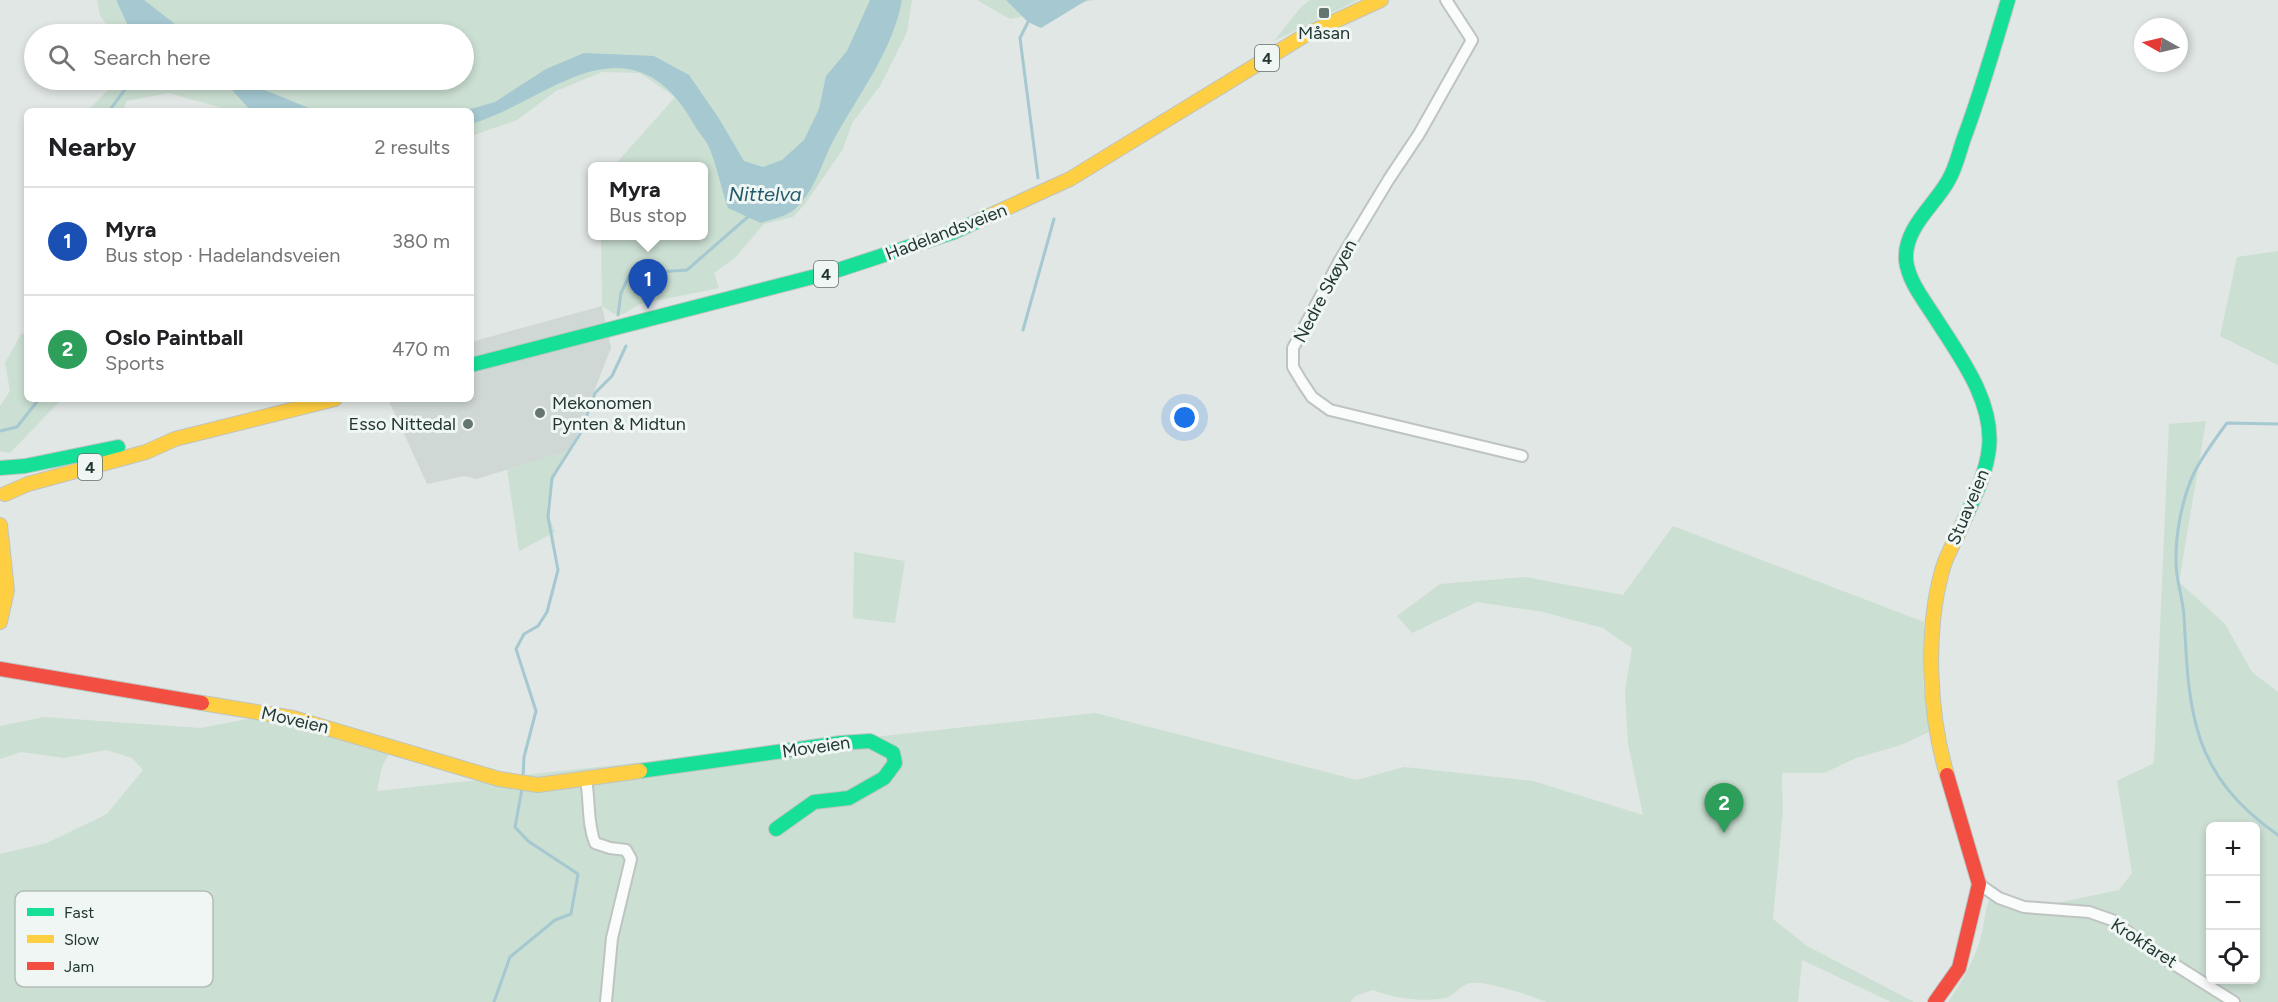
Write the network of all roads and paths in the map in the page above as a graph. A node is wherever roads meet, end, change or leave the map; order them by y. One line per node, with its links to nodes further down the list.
1 (1381, 0): 4 (main road, Hadelandsveien / 4)
2 (1446, 0): 7 (street, Nedre Skøyen)
3 (2008, 0): 17 (main road, Stuaveien)
4 (474, 364)
5 (322, 402): 6 (main road, 4)
6 (175, 439): 8 (main road, 4); 9 (main road, 4)
7 (1522, 456)
8 (0, 468): 9 (main road, 4)
9 (2, 497)
10 (0, 525): 11 (main road)
11 (0, 548): 12 (main road)
12 (2, 565): 13 (main road)
13 (0, 622)
14 (0, 669): 15 (main road, Moveien)
15 (586, 780): 16 (main road, Moveien); 18 (street)
16 (776, 829)
17 (1979, 884): 19 (main road, Stuaveien); 20 (street, Krokfaret)
18 (606, 1002)
19 (1935, 1002)
20 (2234, 1002)

